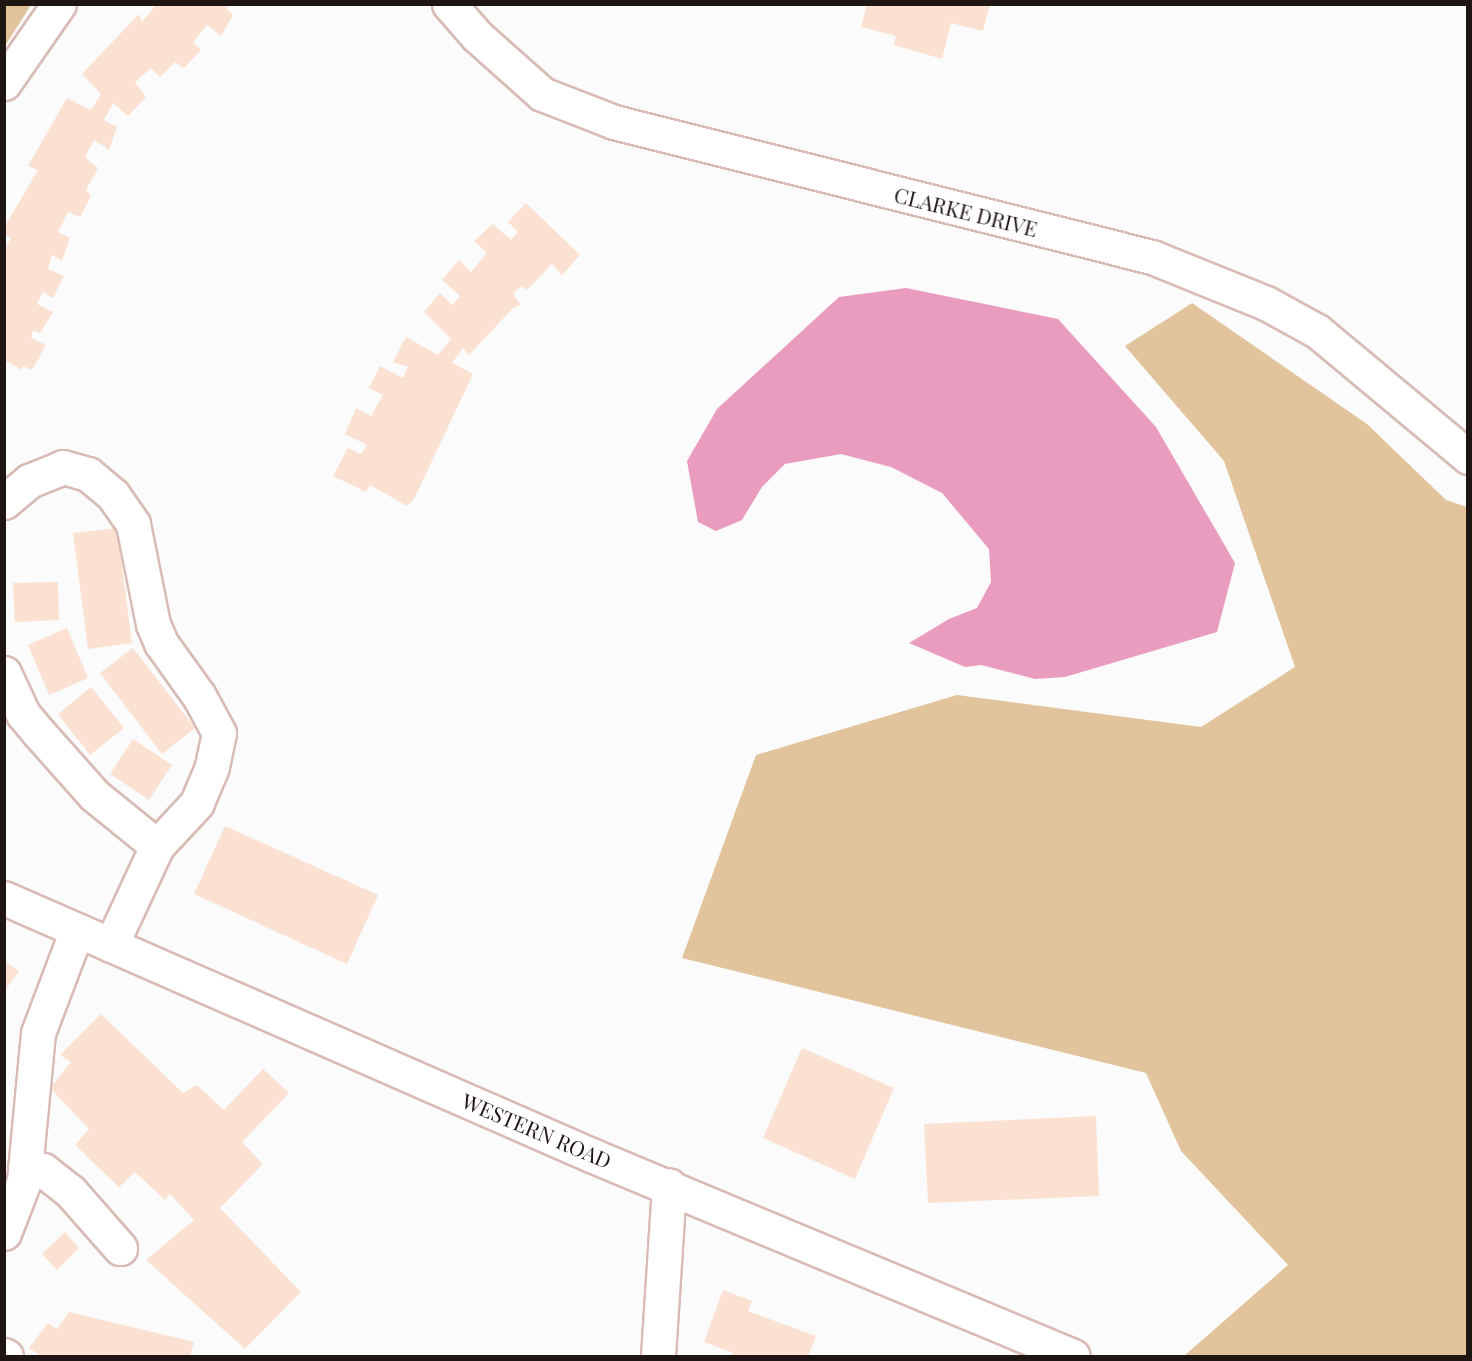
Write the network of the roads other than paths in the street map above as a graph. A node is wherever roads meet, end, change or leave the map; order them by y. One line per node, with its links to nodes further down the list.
1 (58, 4): 3 (street)
2 (448, 4): 4 (street, CLARKE DRIVE)
3 (4, 83)
4 (1467, 457)
5 (4, 502): 7 (street)
6 (4, 673): 7 (street)
7 (157, 846): 10 (street)
8 (4, 898): 9 (street, WESTERN ROAD)
9 (77, 930): 10 (street, WESTERN ROAD); 11 (street)
10 (111, 945): 13 (street, WESTERN ROAD)
11 (17, 1100): 12 (street)
12 (25, 1168): 14 (street); 15 (street)
13 (669, 1185): 16 (street); 17 (street, WESTERN ROAD)
14 (4, 1233)
15 (120, 1248)
16 (658, 1356)
17 (1073, 1356)

